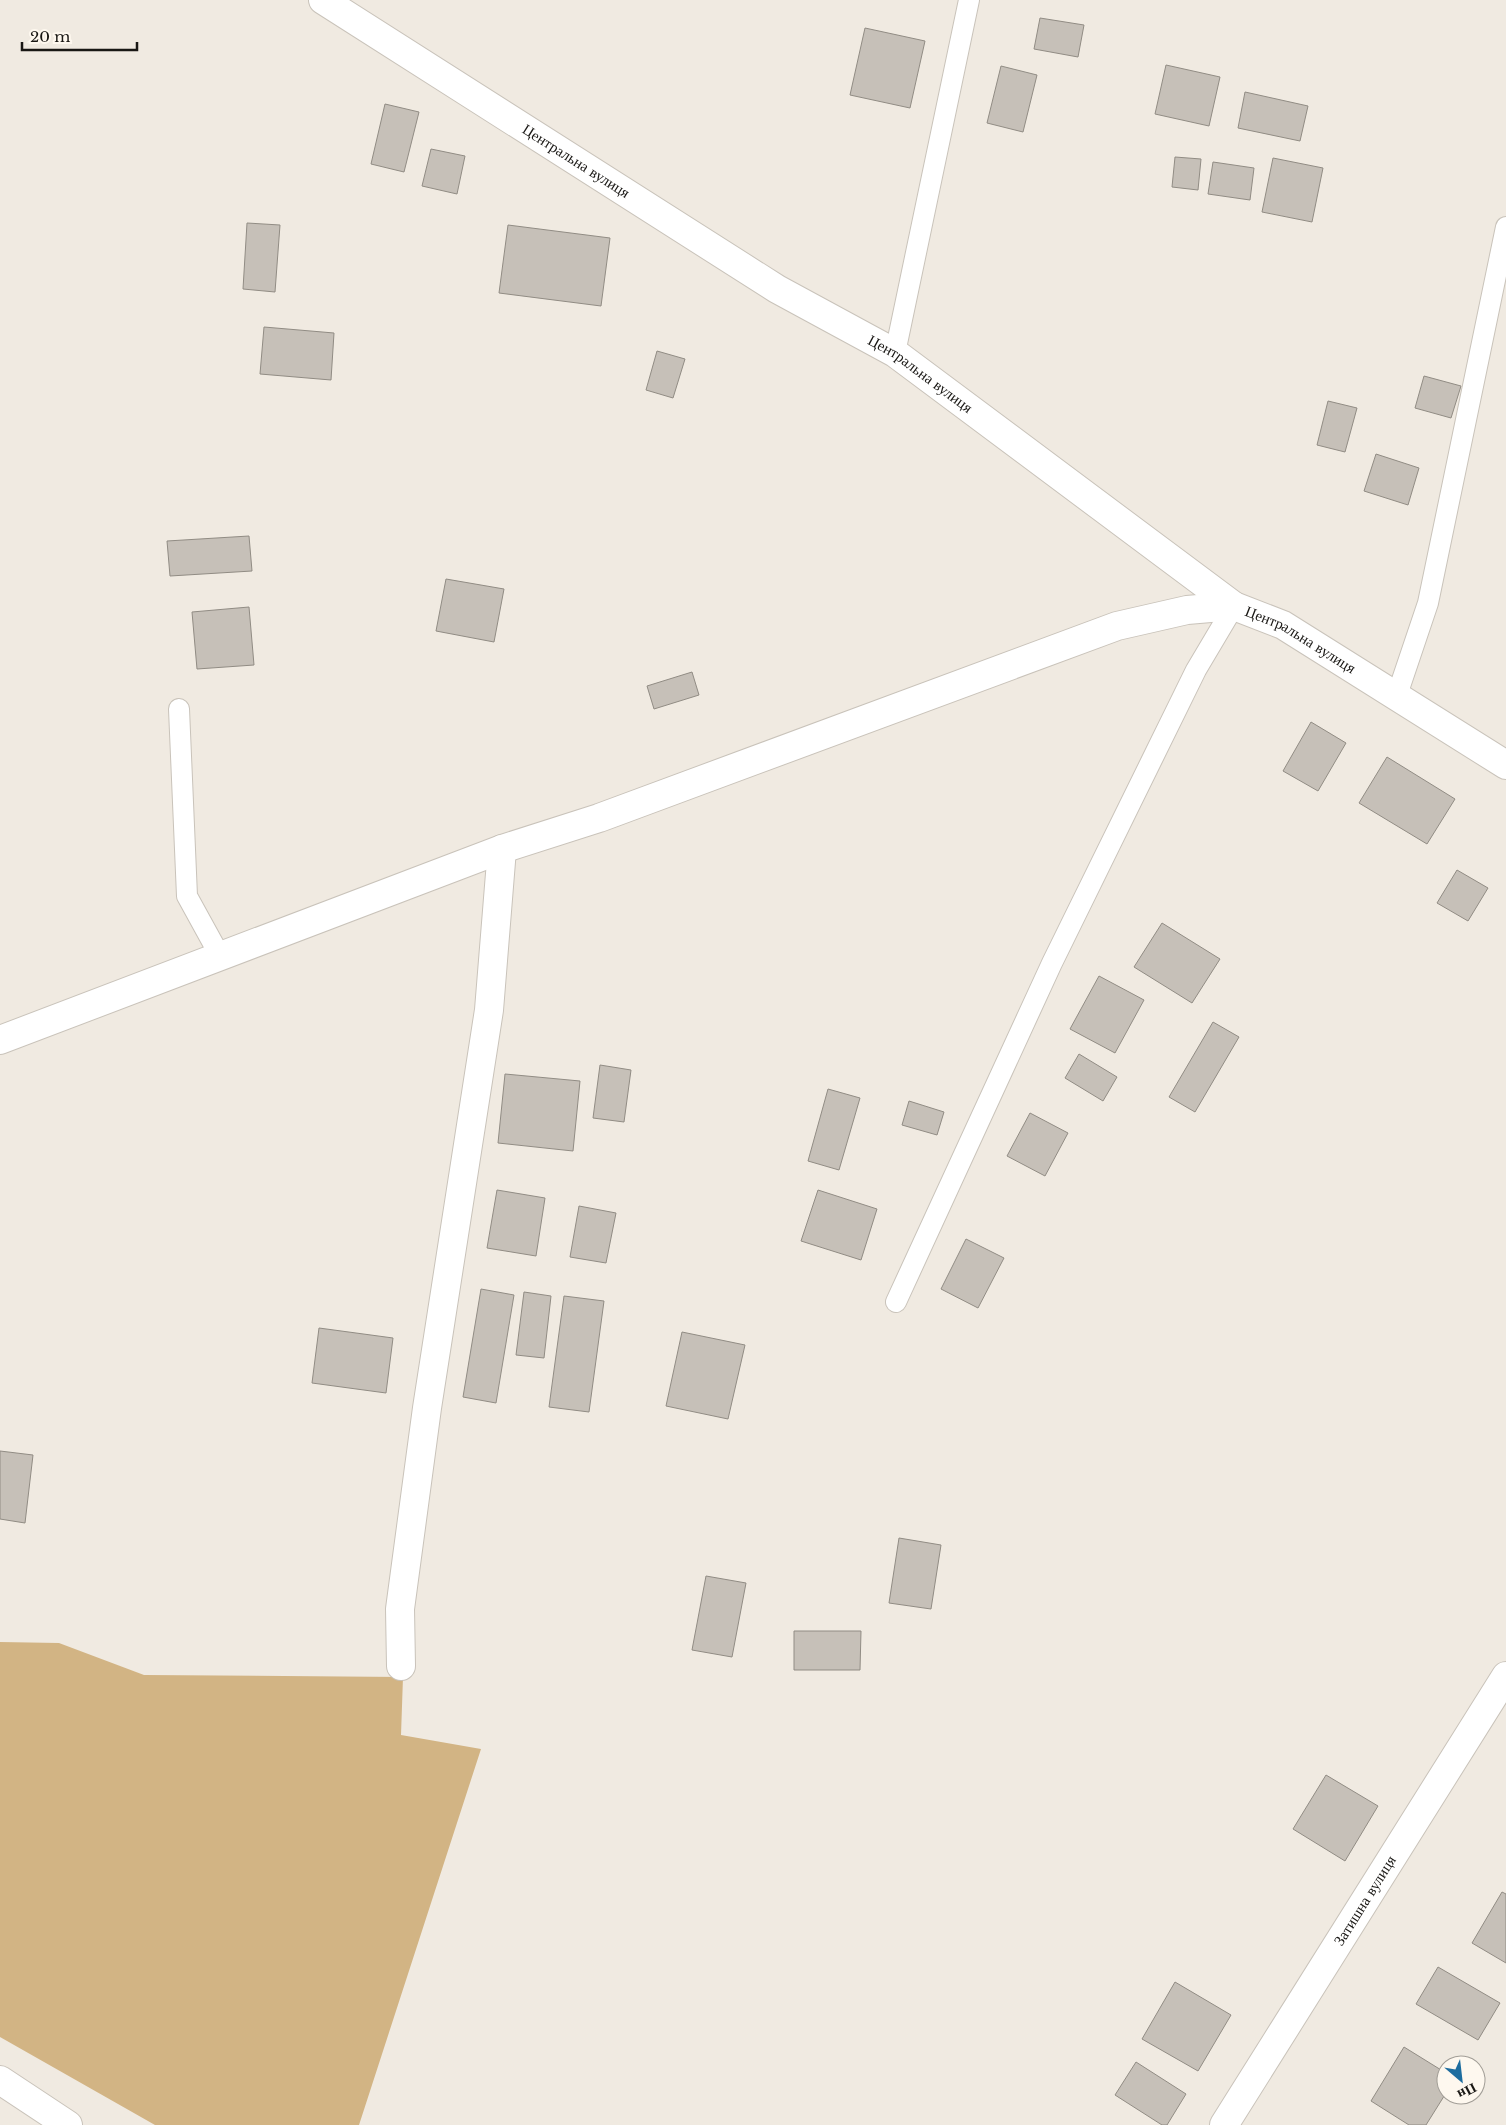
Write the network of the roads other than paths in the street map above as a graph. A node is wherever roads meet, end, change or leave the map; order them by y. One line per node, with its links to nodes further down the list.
1 (323, 0): 4 (street, Центральна вулиця)
2 (969, 0): 4 (lane)
3 (1506, 227): 6 (lane)
4 (895, 353): 5 (street, Центральна вулиця)
5 (1234, 606): 6 (street, Центральна вулиця); 9 (street); 12 (lane)
6 (1397, 696): 8 (street, Центральна вулиця)
7 (179, 709): 10 (lane)
8 (1506, 765)
9 (502, 849): 10 (street); 13 (street)
10 (220, 956): 11 (street)
11 (0, 1040)
12 (896, 1302)
13 (401, 1666)
14 (1506, 1676): 17 (street, Затишна вулиця)
15 (0, 2080): 16 (street)
16 (68, 2125)
17 (1224, 2125)

